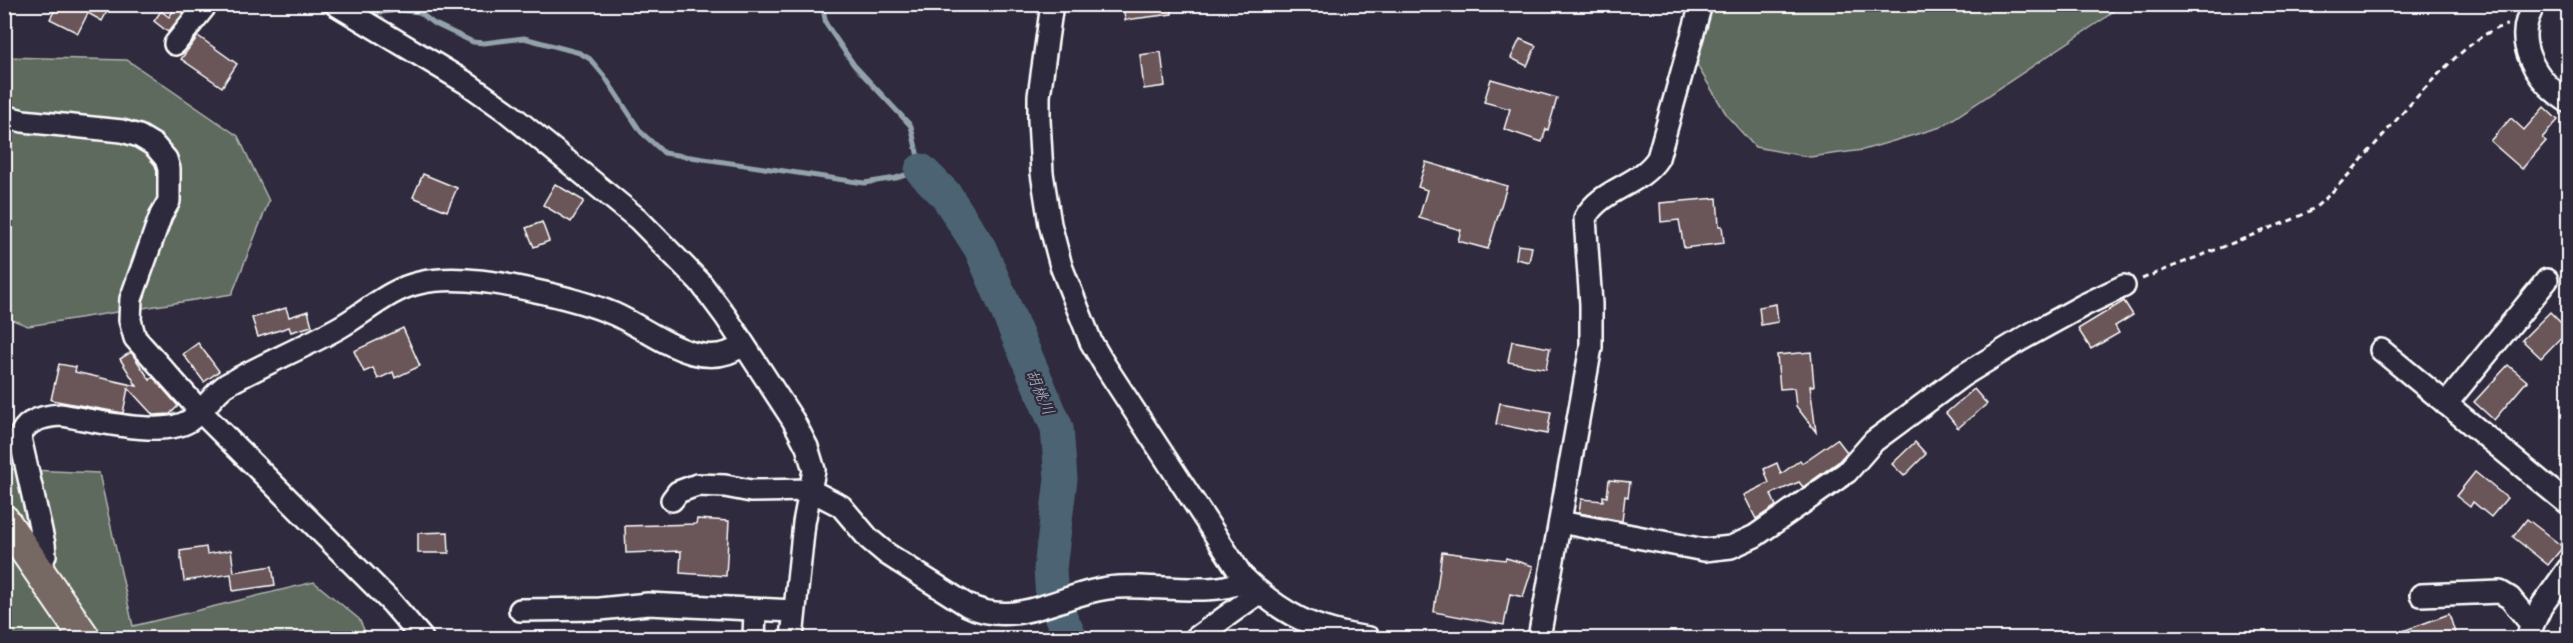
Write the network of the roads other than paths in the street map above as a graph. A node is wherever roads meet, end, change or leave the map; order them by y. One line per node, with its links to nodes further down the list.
1 (207, 4): 6 (street)
2 (335, 4): 11 (street)
3 (1052, 4): 22 (street)
4 (1701, 4): 19 (street)
5 (2530, 14): 7 (street)
6 (175, 44)
7 (2568, 102)
8 (4, 116): 14 (street)
9 (2547, 280): 13 (street)
10 (2124, 286): 19 (street)
11 (743, 345): 14 (street); 15 (street)
12 (2381, 350): 13 (street)
13 (2446, 404): 17 (street)
14 (200, 411): 21 (street); 30 (street)
15 (810, 490): 16 (street); 22 (street); 27 (street)
16 (672, 500)
17 (2568, 504)
18 (4, 520): 21 (highway)
19 (1560, 522): 35 (street)
20 (2568, 569): 23 (street)
21 (39, 572): 29 (highway)
22 (1253, 586): 33 (street); 34 (street)
23 (2562, 591): 28 (street)
24 (2421, 595): 28 (street)
25 (520, 610): 26 (street)
26 (755, 610): 27 (street); 31 (street)
27 (794, 611): 32 (street)
28 (2529, 632)
29 (85, 639)
30 (422, 639)
31 (754, 639)
32 (792, 639)
33 (1196, 639)
34 (1369, 639)
35 (1539, 639)

